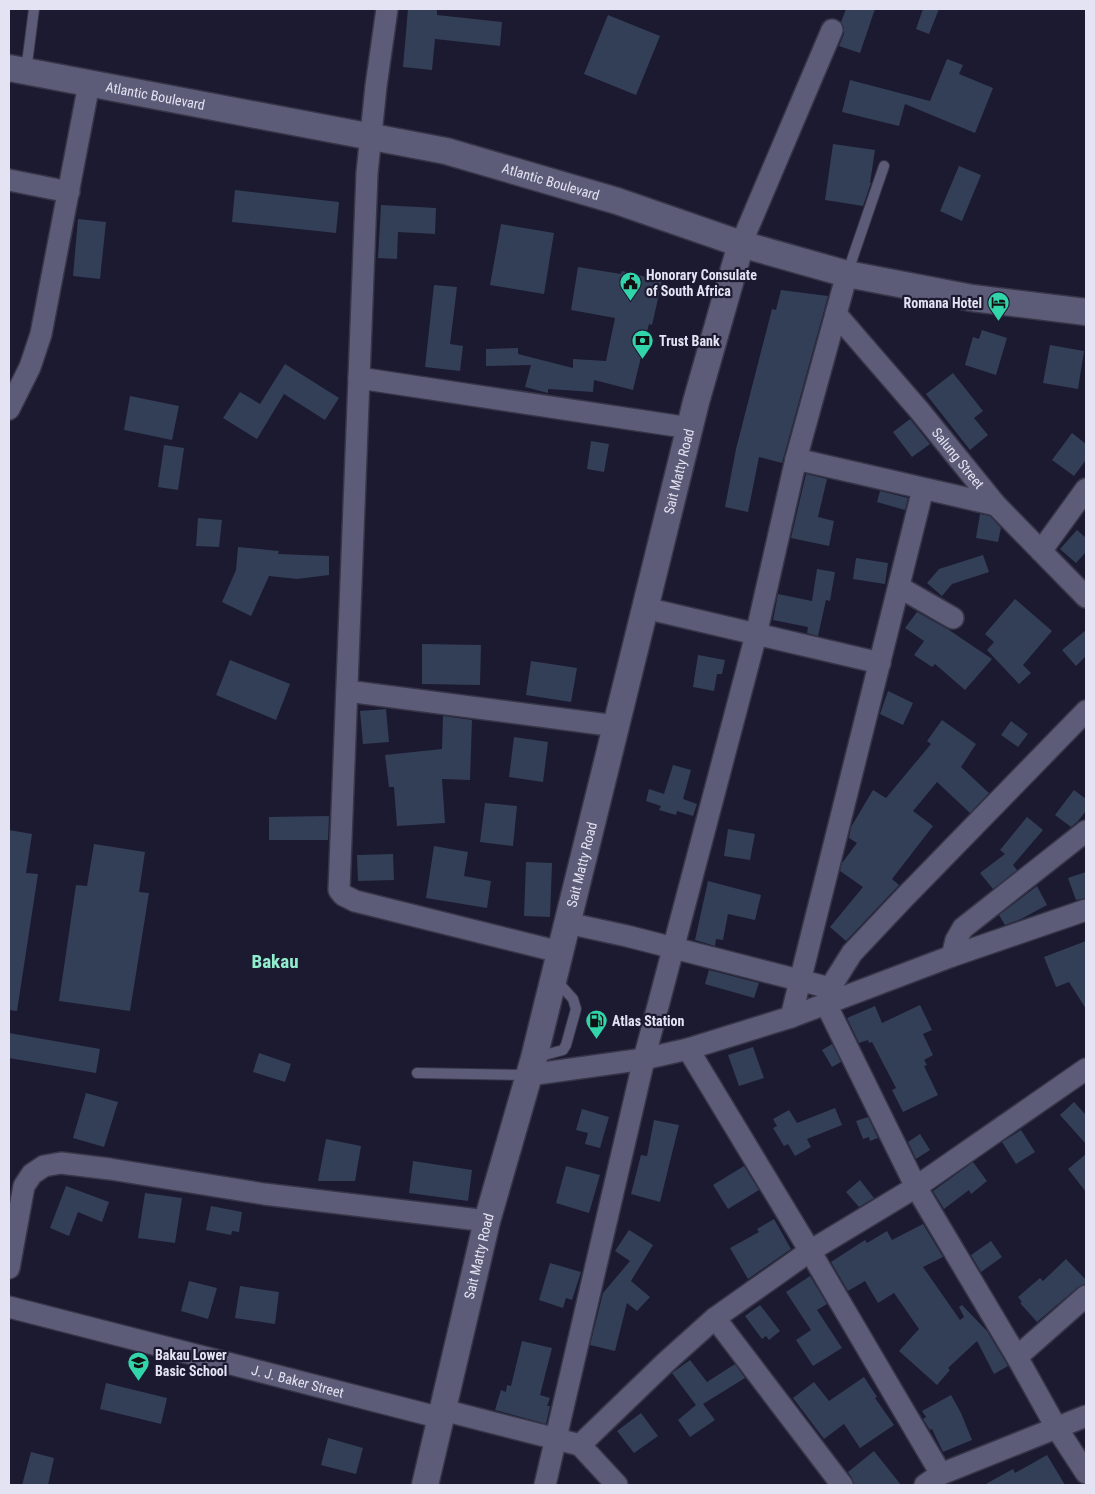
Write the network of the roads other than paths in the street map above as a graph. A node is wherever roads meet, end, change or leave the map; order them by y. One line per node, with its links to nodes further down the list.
1 (34, 9): 4 (lane)
2 (387, 9): 6 (street)
3 (832, 30): 10 (street)
4 (17, 70): 5 (street, Atlantic Boulevard)
5 (89, 84): 6 (street, Atlantic Boulevard); 9 (street)
6 (370, 137): 10 (street, Atlantic Boulevard); 14 (street)
7 (884, 166): 11 (lane)
8 (9, 180): 9 (street)
9 (69, 192): 15 (street)
10 (741, 244): 11 (street, Atlantic Boulevard); 16 (street, Sait Matty Road)
11 (847, 274): 12 (street, Atlantic Boulevard); 13 (street)
12 (1086, 312)
13 (836, 314): 17 (street); 20 (street, Salung Street)
14 (359, 378): 16 (street); 28 (street)
15 (9, 409)
16 (690, 428): 24 (street, Sait Matty Road)
17 (796, 459): 19 (street); 26 (street)
18 (1086, 489): 21 (street)
19 (923, 490): 20 (street); 22 (street)
20 (996, 505): 21 (street, Salung Street)
21 (1041, 551): 23 (street, Salung Street)
22 (899, 587): 25 (street); 27 (street)
23 (1086, 597)
24 (646, 608): 26 (street); 30 (street, Sait Matty Road)
25 (953, 618)
26 (756, 635): 27 (street); 34 (street)
27 (880, 663): 37 (street)
28 (347, 691): 30 (street); 35 (street)
29 (1086, 711): 38 (street)
30 (616, 726): 33 (street, Sait Matty Road)
31 (1086, 831): 36 (street)
32 (1086, 910): 36 (street)
33 (567, 923): 34 (street); 35 (street, Sait Matty Road)
34 (674, 949): 37 (street); 41 (street)
35 (560, 952): 42 (street, Sait Matty Road)
36 (952, 956): 38 (street)
37 (801, 980): 38 (street); 39 (street)
38 (828, 996): 39 (street); 45 (street)
39 (791, 1016): 40 (street)
40 (688, 1049): 41 (street); 47 (street)
41 (644, 1059): 42 (street); 56 (street)
42 (531, 1066): 44 (lane); 46 (street, Sait Matty Road)
43 (1086, 1069): 45 (street)
44 (417, 1073)
45 (916, 1187): 47 (street); 52 (street)
46 (487, 1221): 48 (street); 53 (street, Sait Matty Road)
47 (810, 1251): 51 (street); 59 (street)
48 (9, 1268)
49 (1086, 1296): 52 (street)
50 (9, 1307): 53 (street, J. J. Baker Street)
51 (715, 1318): 57 (street); 63 (street)
52 (1017, 1358): 55 (street)
53 (442, 1414): 56 (street, J. J. Baker Street); 60 (street, Sait Matty Road)
54 (1086, 1416): 55 (street)
55 (1056, 1427): 58 (street); 59 (street)
56 (556, 1438): 57 (street, J. J. Baker Street); 61 (street)
57 (580, 1445): 62 (street)
58 (1086, 1473)
59 (933, 1480)
60 (425, 1485)
61 (544, 1485)
62 (617, 1485)
63 (842, 1485)

